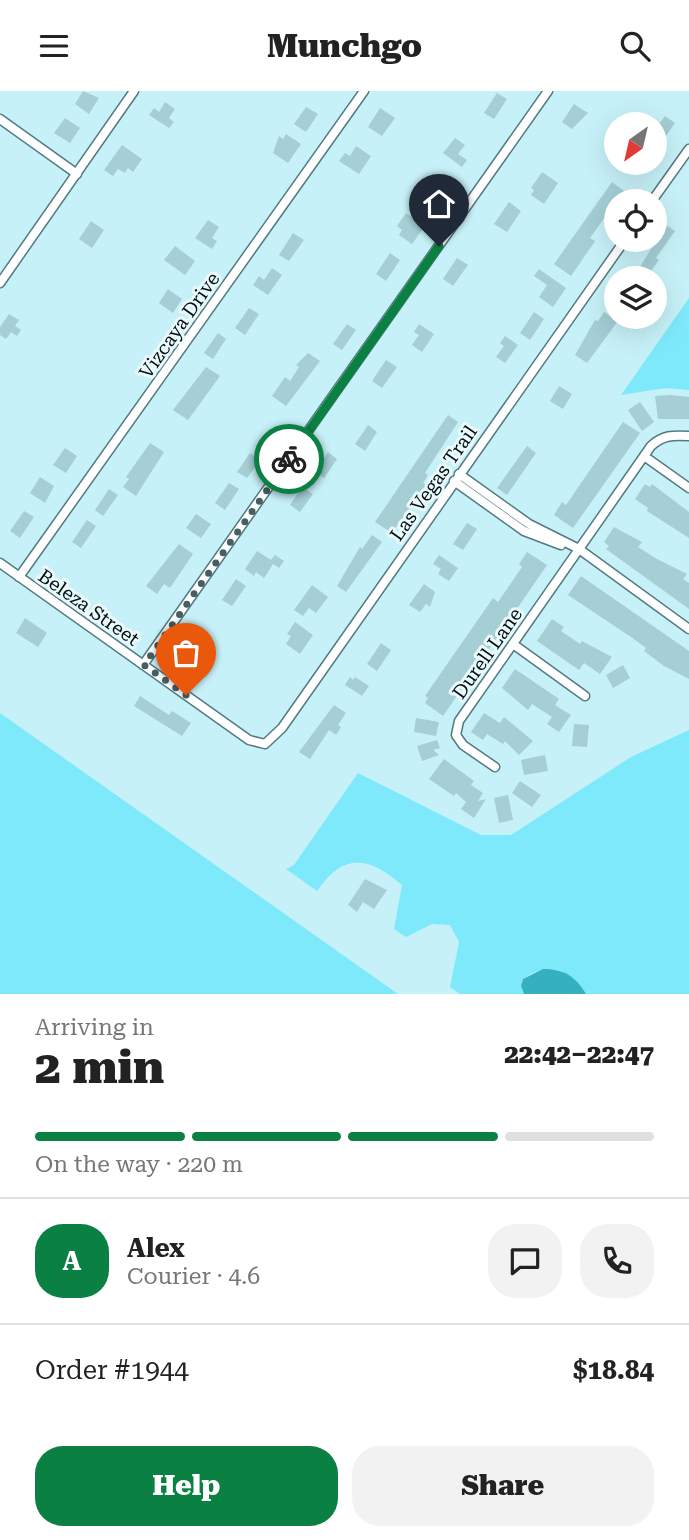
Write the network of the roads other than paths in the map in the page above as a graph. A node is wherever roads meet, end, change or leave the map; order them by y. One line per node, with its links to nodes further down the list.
1 (134, 91): 6 (street)
2 (364, 91): 16 (street, Vizcaya Drive)
3 (548, 91): 19 (street)
4 (0, 119): 6 (street)
5 (689, 149): 7 (street)
6 (77, 174): 9 (street)
7 (661, 189)
8 (616, 252): 12 (street, Las Vegas Trail)
9 (0, 283)
10 (689, 436): 11 (street, Durell Lane)
11 (644, 456): 13 (street); 14 (street, Durell Lane)
12 (456, 477): 14 (street); 21 (street, Las Vegas Trail)
13 (689, 488)
14 (579, 549): 17 (street); 18 (street, Durell Lane)
15 (0, 563): 16 (street, Beleza Street)
16 (19, 577): 19 (street, Beleza Street)
17 (689, 629)
18 (513, 644): 20 (street); 22 (street, Durell Lane)
19 (144, 665): 21 (street, Beleza Street)
20 (585, 696)
21 (265, 744)
22 (495, 767)

